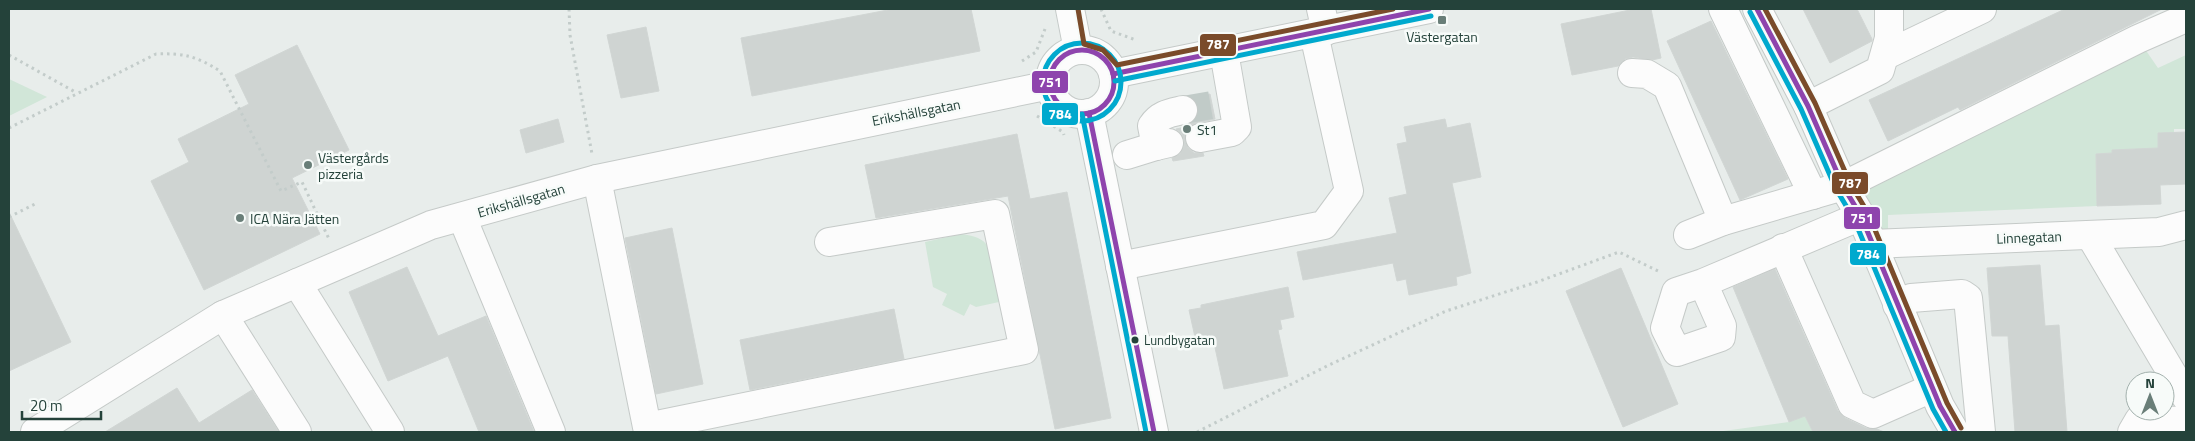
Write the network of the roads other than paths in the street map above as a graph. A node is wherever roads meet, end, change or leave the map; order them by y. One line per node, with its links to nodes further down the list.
1 (1070, 9): 9 (street)
2 (1429, 9): 8 (street)
3 (1723, 9): 22 (street)
4 (1757, 9): 15 (street)
5 (1889, 9): 11 (street)
6 (1982, 9): 11 (street)
7 (2186, 18): 21 (street)
8 (1320, 24): 10 (street); 32 (street)
9 (1078, 50): 12 (street); 14 (street)
10 (1224, 52): 12 (street); 18 (street)
11 (1886, 55): 15 (street)
12 (1113, 74): 17 (street)
13 (1632, 74): 25 (street)
14 (1050, 85): 17 (street); 20 (street, Erikshällsgatan)
15 (1808, 106): 21 (street)
16 (1183, 110): 19 (street)
17 (1089, 113): 32 (street)
18 (1200, 138)
19 (1127, 155)
20 (595, 167): 23 (street, Erikshällsgatan); 29 (street)
21 (1844, 186): 22 (street); 24 (street)
22 (1813, 195): 25 (street)
23 (462, 216): 33 (street, Erikshällsgatan); 43 (street)
24 (1861, 216): 30 (street); 31 (street)
25 (1723, 221): 27 (street)
26 (2186, 225): 28 (street, Linnegatan)
27 (1688, 235)
28 (2090, 235): 30 (street, Linnegatan); 38 (street)
29 (829, 242)
30 (1872, 244): 35 (street)
31 (1783, 248): 34 (street); 37 (street)
32 (1120, 266): 44 (street)
33 (297, 283): 36 (street, Erikshällsgatan); 42 (street)
34 (1695, 285)
35 (1897, 305): 37 (street); 46 (street)
36 (223, 314): 40 (street, Erikshällsgatan); 41 (street)
37 (1932, 388): 45 (street)
38 (2186, 397)
39 (2186, 420): 47 (street)
40 (35, 432)
41 (297, 432)
42 (390, 432)
43 (551, 432)
44 (1153, 432)
45 (1955, 432)
46 (1981, 432)
47 (2132, 432)

